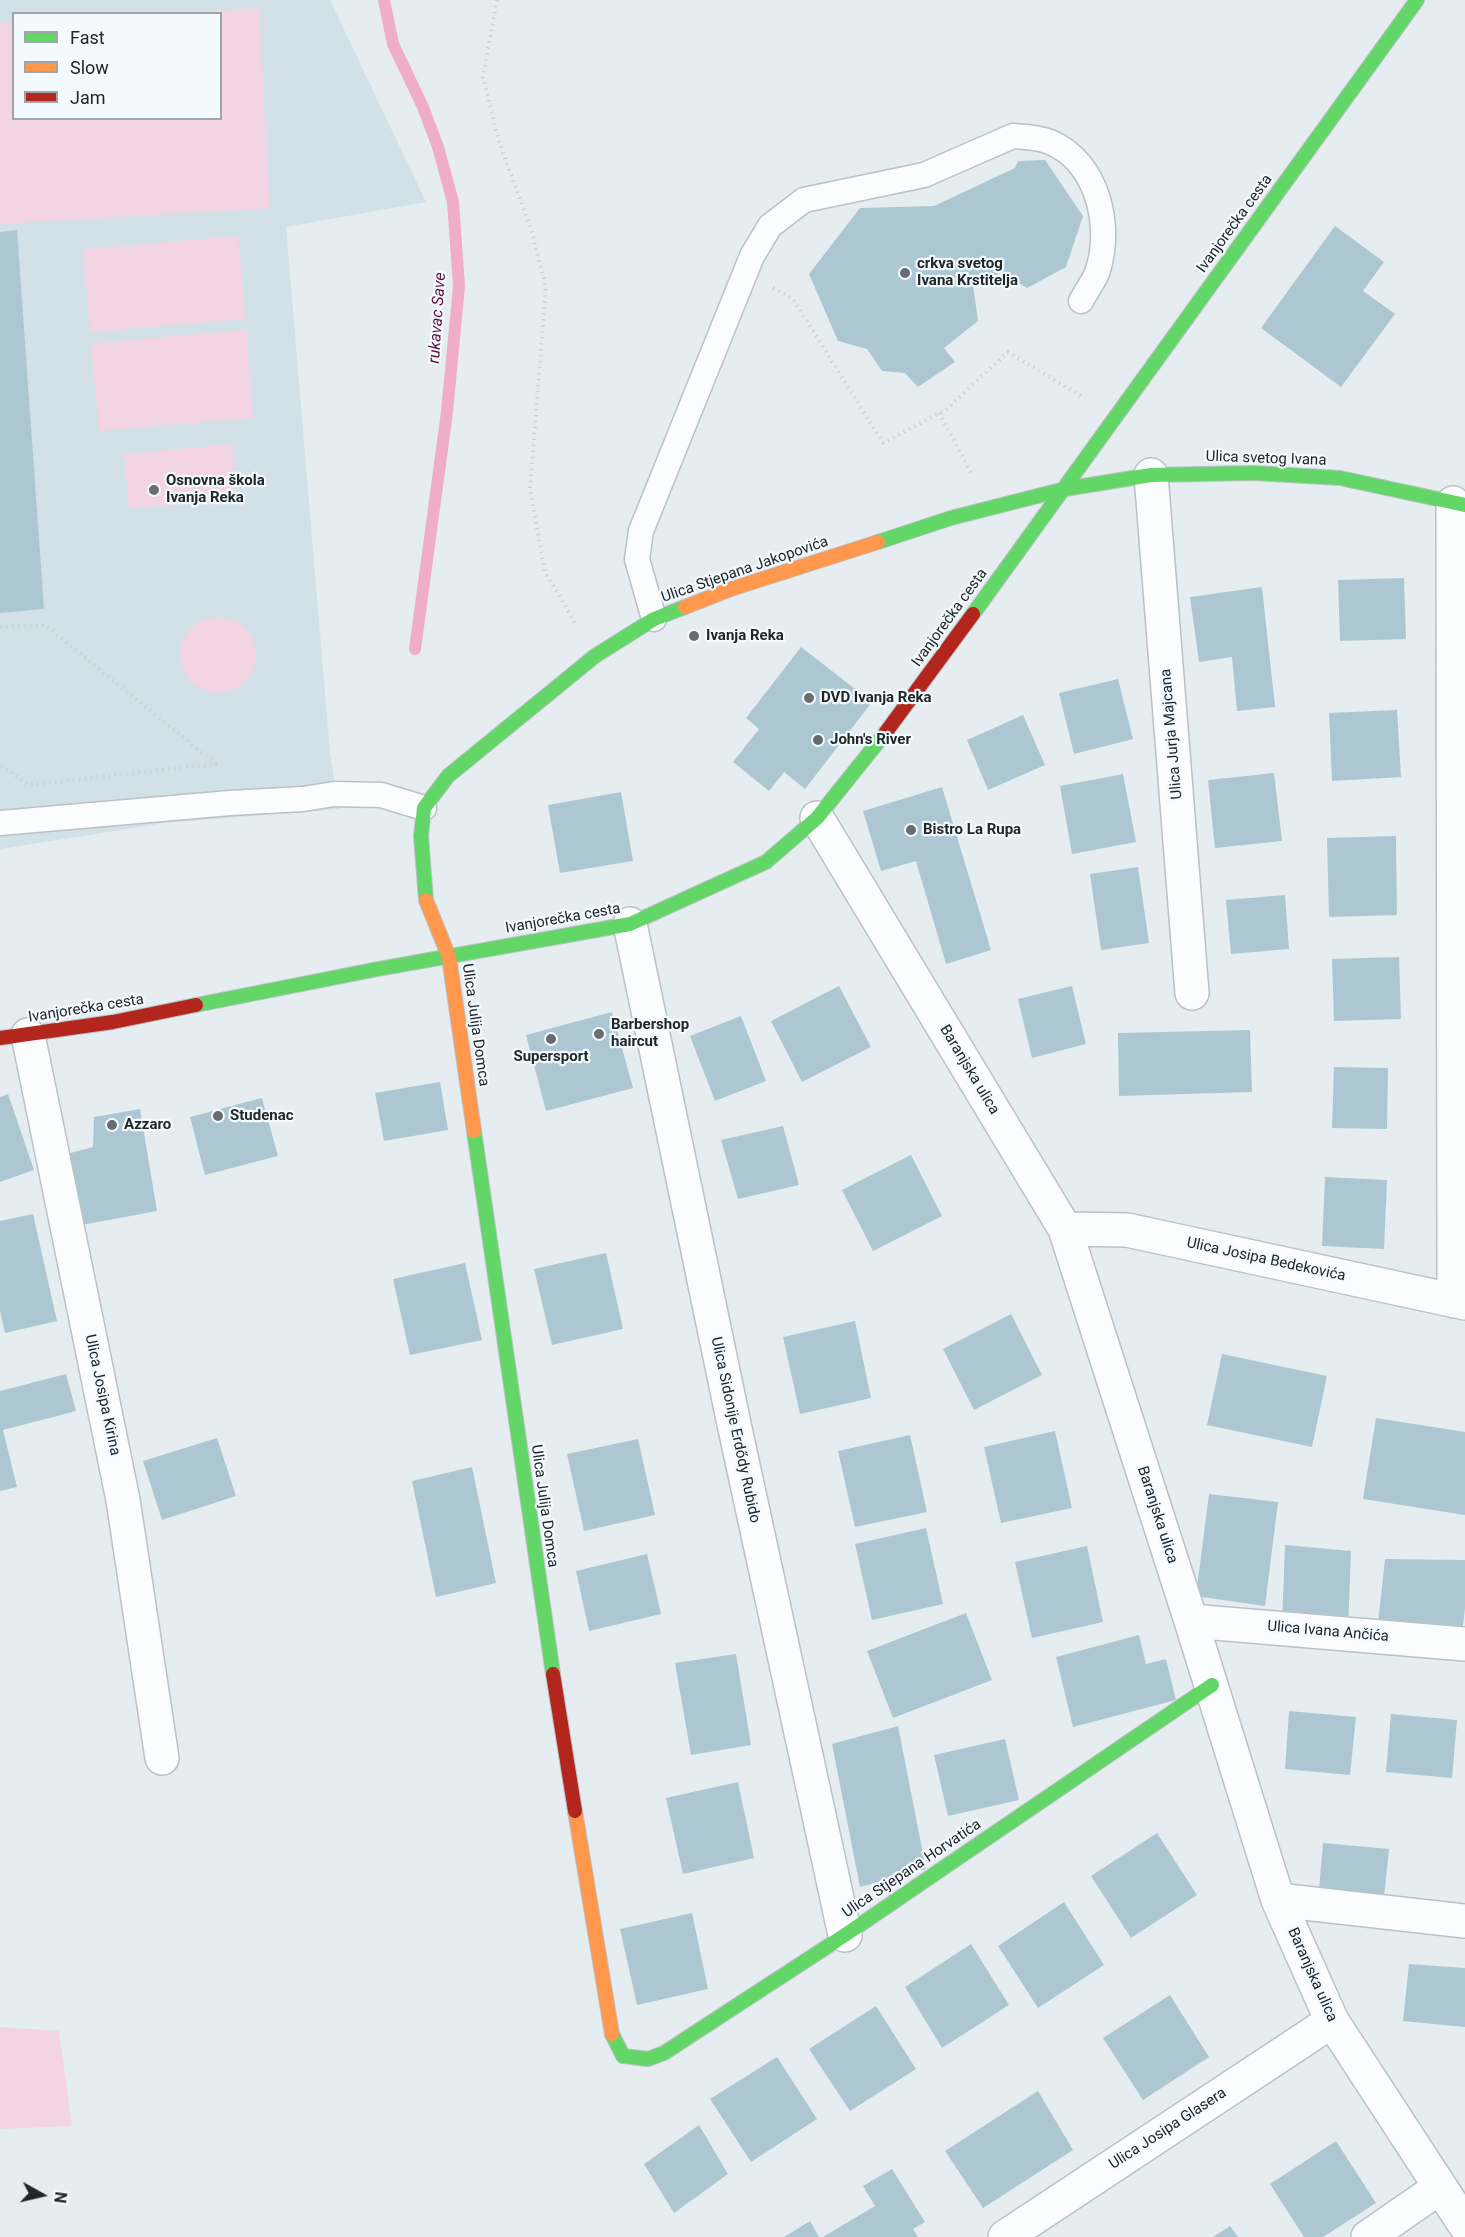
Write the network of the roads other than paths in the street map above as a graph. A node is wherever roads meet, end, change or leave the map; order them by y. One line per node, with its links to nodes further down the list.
1 (1416, 0): 4 (street, Ivanjorečka cesta)
2 (1081, 301): 6 (lane)
3 (1151, 475): 4 (street, Ulica svetog Ivana); 5 (street, Ulica svetog Ivana); 12 (street, Ulica Jurja Majcana)
4 (1065, 489): 6 (street, Ulica Stjepana Jakopovića); 8 (street, Ivanjorečka cesta)
5 (1459, 504): 15 (street)
6 (654, 619): 7 (street, Ulica Stjepana Jakopovića)
7 (424, 808): 9 (lane); 11 (street, Ulica Julija Domca)
8 (817, 818): 10 (street, Ivanjorečka cesta); 14 (street, Baranjska ulica)
9 (0, 823)
10 (630, 924): 11 (street, Ivanjorečka cesta); 22 (street, Ulica Sidonije Erdődy Rubido)
11 (448, 957): 13 (street, Ivanjorečka cesta); 24 (street, Ulica Julija Domca)
12 (1192, 993)
13 (14, 1037): 19 (street, Ulica Josipa Kirina)
14 (1065, 1229): 15 (street, Ulica Josipa Bedekovića); 16 (street, Baranjska ulica)
15 (1459, 1302)
16 (1191, 1621): 17 (street, Ulica Ivana Ančića); 18 (street, Baranjska ulica)
17 (1465, 1644)
18 (1212, 1685): 20 (street, Baranjska ulica); 22 (street, Ulica Stjepana Horvatića)
19 (162, 1758)
20 (1278, 1900): 21 (street); 23 (street, Baranjska ulica)
21 (1465, 1921)
22 (845, 1935): 24 (street, Ulica Stjepana Horvatića)
23 (1332, 2021): 25 (street, Baranjska ulica); 27 (street, Ulica Josipa Glasera)
24 (623, 2056)
25 (1439, 2188): 26 (street, Baranjska ulica); 28 (street)
26 (1465, 2225)
27 (1005, 2237)
28 (1368, 2237)

